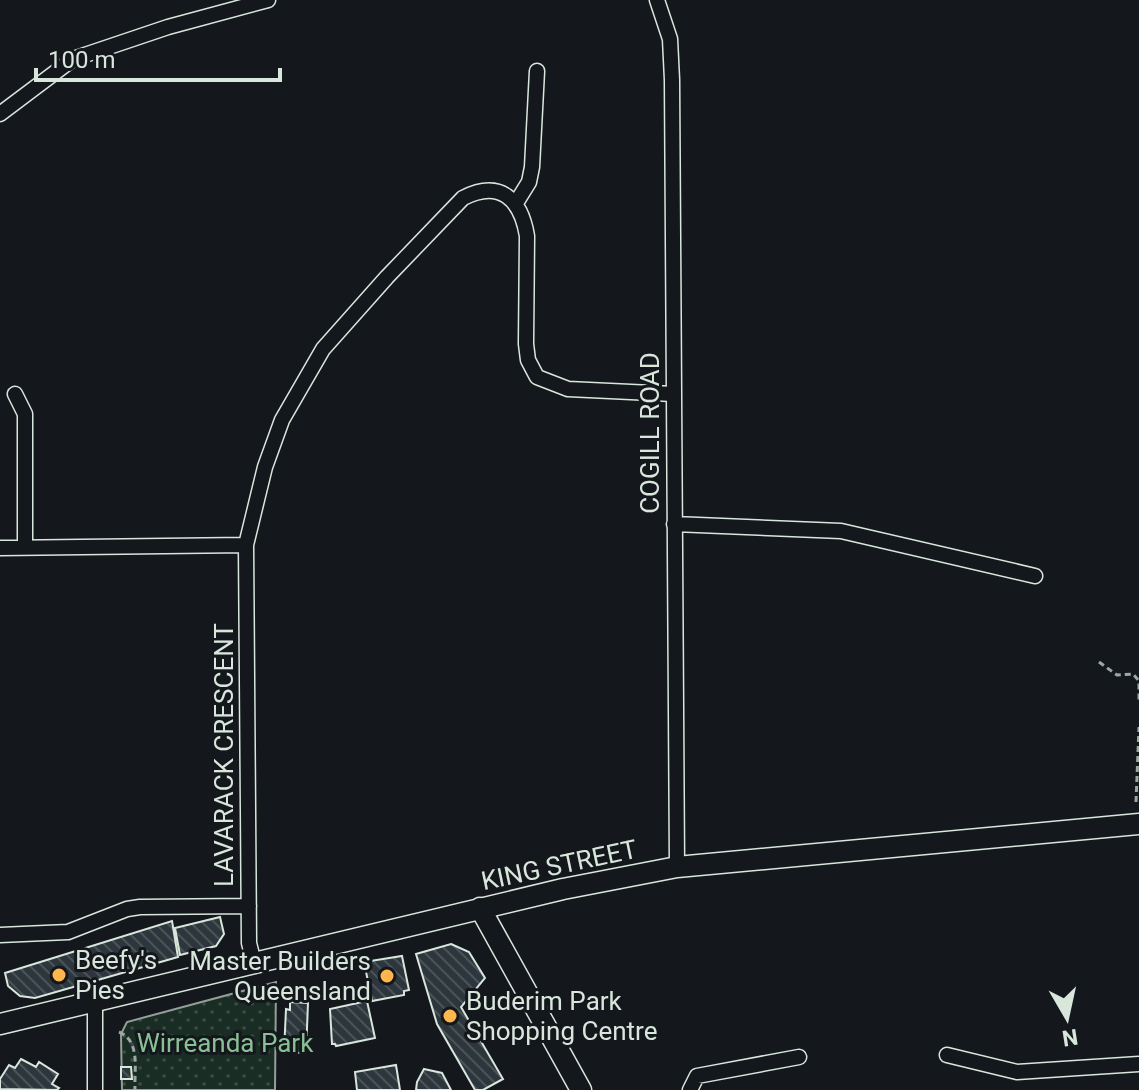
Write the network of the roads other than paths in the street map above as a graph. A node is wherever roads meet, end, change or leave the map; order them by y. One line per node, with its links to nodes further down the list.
1 (268, 0): 4 (street)
2 (657, 0): 7 (street, COGILL ROAD)
3 (537, 71): 5 (street)
4 (0, 114)
5 (516, 203): 7 (street); 9 (street, LAVARACK CRESCENT)
6 (15, 394): 10 (street)
7 (673, 394): 8 (street, COGILL ROAD)
8 (674, 524): 12 (street); 14 (street, COGILL ROAD)
9 (246, 545): 10 (street); 15 (street, LAVARACK CRESCENT)
10 (25, 546): 11 (street)
11 (0, 548)
12 (1035, 576)
13 (1139, 824): 14 (main road, KING STREET)
14 (677, 867): 16 (main road, KING STREET)
15 (249, 906): 17 (street); 18 (street, LAVARACK CRESCENT)
16 (480, 908): 18 (main road, KING STREET); 25 (main road)
17 (0, 935)
18 (254, 963): 19 (main road, KING STREET)
19 (95, 1001): 20 (main road, KING STREET); 24 (street)
20 (0, 1024)
21 (947, 1055): 23 (street)
22 (799, 1057): 26 (street)
23 (1139, 1064)
24 (95, 1090)
25 (581, 1090)
26 (690, 1090)

